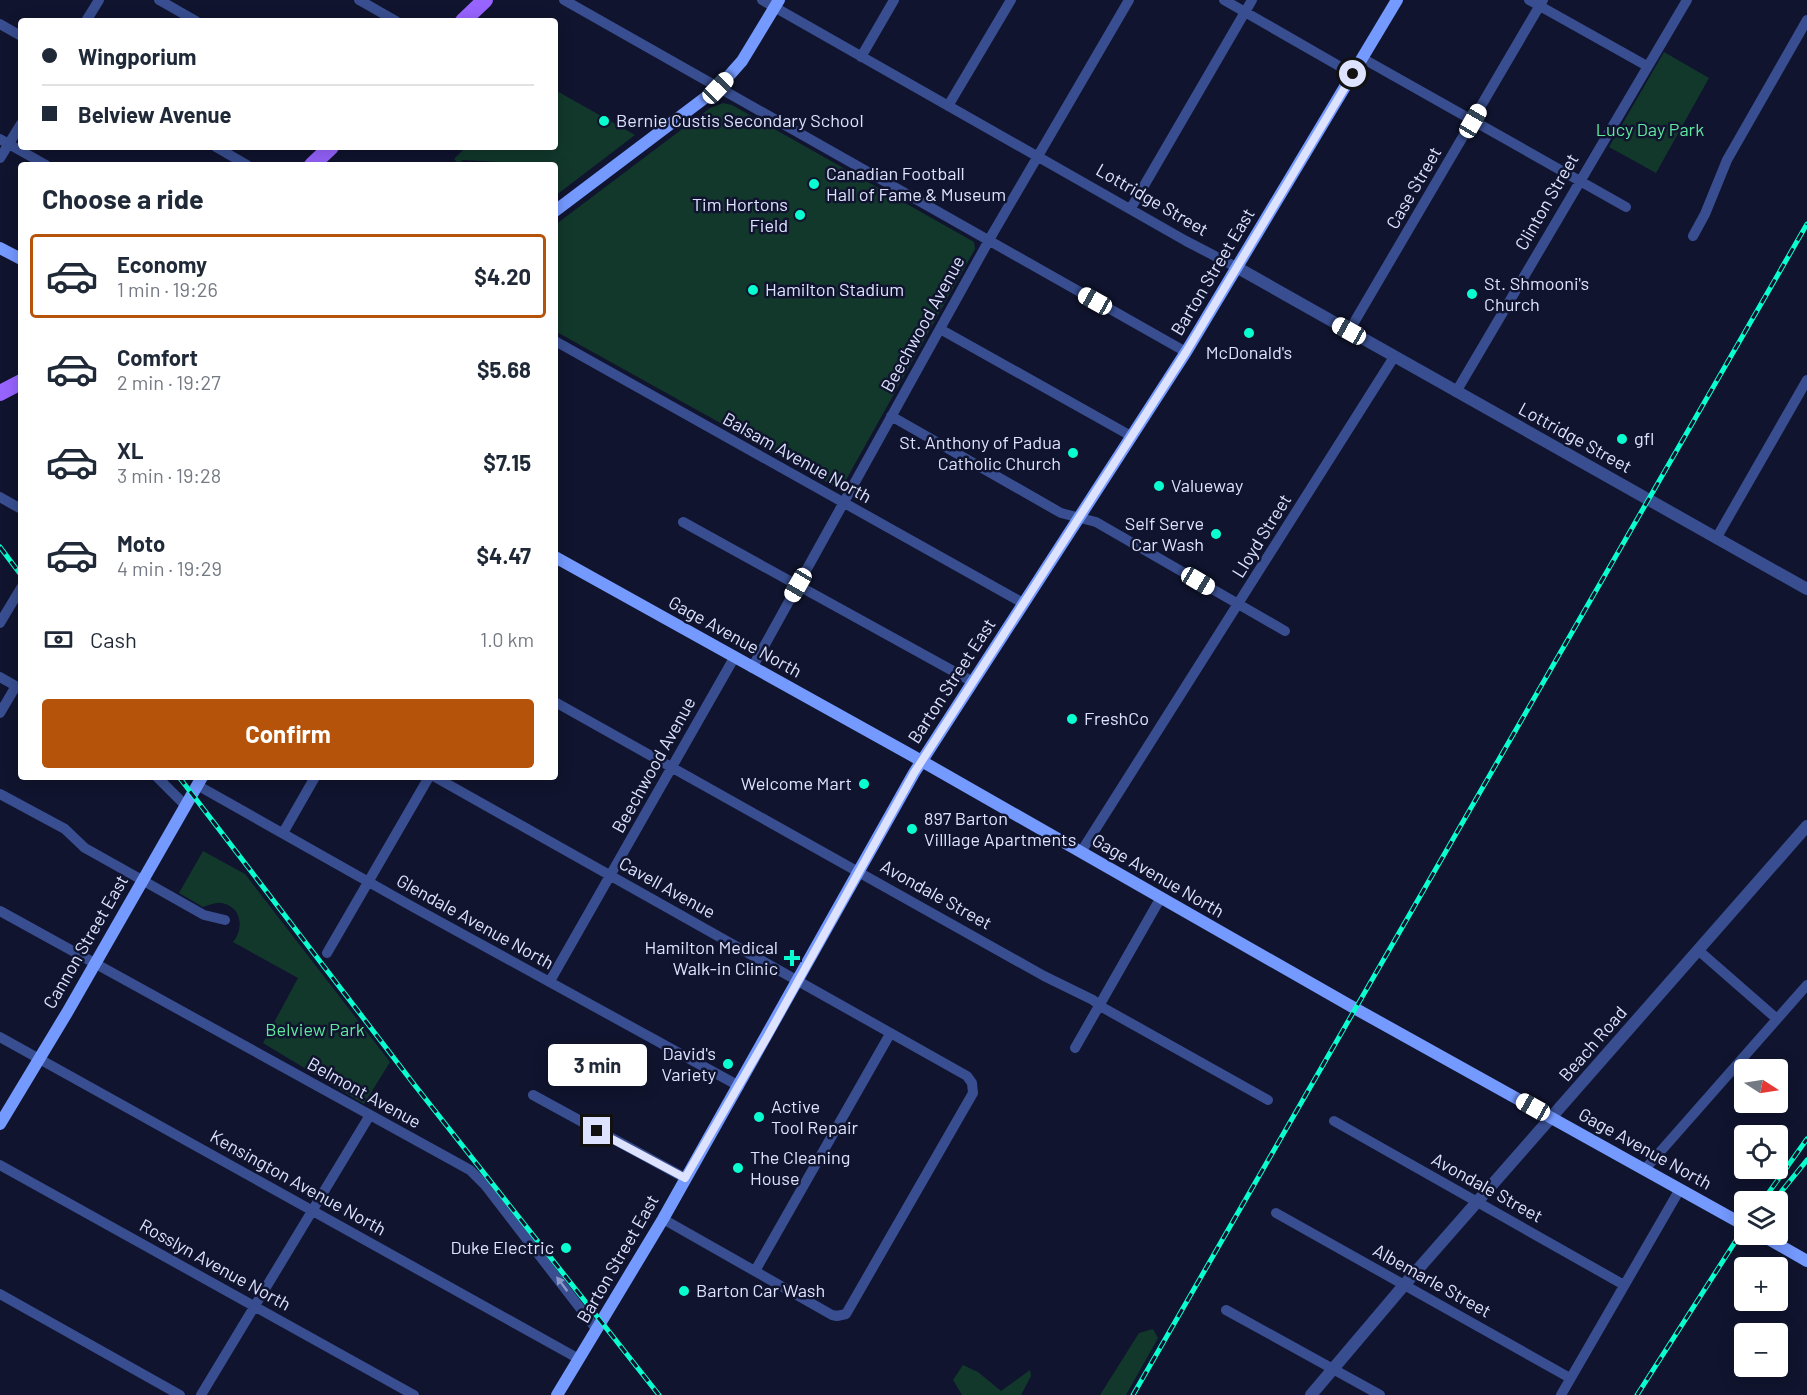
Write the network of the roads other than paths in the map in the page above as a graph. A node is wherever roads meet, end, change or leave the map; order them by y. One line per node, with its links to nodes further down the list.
1 (99, 0): 18 (street)
2 (159, 0): 19 (street)
3 (359, 0): 20 (street)
4 (485, 0): 21 (main road)
5 (564, 0): 29 (street)
6 (762, 0): 15 (street, Lottridge Street)
7 (894, 0): 25 (street)
8 (1011, 0): 30 (street)
9 (1129, 0): 38 (street, Beechwood Avenue)
10 (1224, 0): 17 (street)
11 (1252, 0): 17 (street)
12 (1397, 0): 26 (main road, Barton Street East)
13 (1529, 0): 16 (street)
14 (1687, 0): 27 (street, Clinton Street)
15 (777, 3): 25 (street, Lottridge Street); 29 (main road)
16 (1541, 3): 27 (street); 31 (street, Case Street)
17 (1245, 12): 28 (street); 45 (street)
18 (88, 18)
19 (191, 18)
20 (391, 18)
21 (466, 18)
22 (1807, 20): 47 (street)
23 (0, 24): 24 (street)
24 (18, 34)
25 (861, 57): 30 (street, Lottridge Street)
26 (1362, 58): 28 (main road, Barton Street East); 31 (street)
27 (1647, 66): 43 (street, Clinton Street)
28 (1353, 74): 51 (main road, Barton Street East)
29 (718, 88): 46 (main road); 48 (street)
30 (948, 106): 38 (street, Lottridge Street)
31 (1473, 121): 43 (street); 53 (street, Case Street)
32 (18, 127): 33 (street)
33 (4, 141): 34 (street); 39 (street)
34 (18, 149)
35 (20, 150): 40 (street)
36 (221, 150): 41 (street)
37 (328, 150): 42 (main road)
38 (1038, 156): 45 (street, Lottridge Street); 48 (street, Beechwood Avenue)
39 (0, 158)
40 (41, 162)
41 (242, 162)
42 (315, 162)
43 (1579, 180): 44 (street); 59 (street, Clinton Street)
44 (1626, 207)
45 (1131, 208): 51 (street, Lottridge Street)
46 (558, 209)
47 (1693, 236)
48 (989, 241): 52 (street, Beechwood Avenue); 55 (street)
49 (0, 248): 50 (main road)
50 (18, 258)
51 (1238, 268): 53 (street, Lottridge Street); 55 (main road, Barton Street East)
52 (940, 329): 61 (street, Beechwood Avenue); 62 (street)
53 (1349, 331): 56 (street, Lottridge Street)
54 (558, 343): 64 (street, Balsam Avenue North)
55 (1186, 352): 62 (main road, Barton Street East)
56 (1394, 357): 59 (street, Lottridge Street); 74 (street, Lloyd Street)
57 (1807, 380): 68 (street)
58 (18, 385): 60 (main road)
59 (1456, 392): 68 (street, Lottridge Street)
60 (0, 393)
61 (891, 416): 64 (street, Beechwood Avenue); 66 (street)
62 (1131, 436): 66 (main road, Barton Street East)
63 (0, 497): 65 (street)
64 (843, 502): 71 (street, Beechwood Avenue); 73 (street, Balsam Avenue North)
65 (18, 507)
66 (1078, 517): 73 (main road, Barton Street East); 74 (street)
67 (683, 522): 71 (street)
68 (1717, 537): 70 (street, Lottridge Street)
69 (558, 559): 77 (main road, Gage Avenue North)
70 (1805, 583)
71 (798, 585): 78 (street, Beechwood Avenue); 80 (street)
72 (18, 593): 75 (street)
73 (1023, 603): 80 (main road, Barton Street East)
74 (1238, 606): 76 (street); 95 (street, Lloyd Street)
75 (0, 623)
76 (1285, 631)
77 (734, 658): 78 (main road, Gage Avenue North); 85 (street, Beechwood Avenue)
78 (752, 668): 84 (main road, Gage Avenue North)
79 (0, 677): 81 (street)
80 (973, 682): 84 (main road, Barton Street East)
81 (18, 688): 83 (street)
82 (558, 704): 85 (street, Avondale Street)
83 (0, 712)
84 (921, 762): 95 (main road, Gage Avenue North); 96 (main road, Barton Street East)
85 (672, 768): 96 (street, Avondale Street); 97 (street, Beechwood Avenue)
86 (160, 780): 92 (street)
87 (313, 780): 94 (street)
88 (427, 780): 99 (street)
89 (440, 780): 97 (street, Cavell Avenue)
90 (199, 781): 92 (main road, Cannon Street East); 94 (street, Glendale Avenue North)
91 (0, 794): 98 (street)
92 (185, 805): 98 (main road, Cannon Street East)
93 (1807, 826): 103 (street, Beach Road)
94 (283, 833): 99 (street, Glendale Avenue North)
95 (1081, 852): 100 (main road, Gage Avenue North)
96 (860, 872): 107 (main road, Barton Street East); 109 (street, Avondale Street)
97 (610, 875): 106 (street, Beechwood Avenue); 107 (street, Cavell Avenue)
98 (142, 880): 102 (street); 105 (main road, Cannon Street East)
99 (369, 882): 104 (street); 106 (street, Glendale Avenue North)
100 (1160, 899): 109 (street); 119 (main road, Gage Avenue North)
101 (0, 911): 105 (street, Belmont Avenue)
102 (225, 920)
103 (1698, 950): 110 (street); 119 (street, Beach Road)
104 (327, 953)
105 (95, 964): 114 (main road, Cannon Street East); 118 (street, Belmont Avenue)
106 (550, 981): 115 (street, Glendale Avenue North)
107 (798, 981): 111 (street, Cavell Avenue); 115 (main road, Barton Street East)
108 (1807, 985): 110 (street)
109 (1100, 1006): 113 (street); 117 (street, Avondale Street)
110 (1777, 1018): 123 (street)
111 (890, 1034): 133 (street); 133 (street, Cavell Avenue)
112 (0, 1037): 114 (street, Kensington Avenue North)
113 (1075, 1048)
114 (40, 1058): 121 (main road, Cannon Street East); 127 (street, Kensington Avenue North)
115 (739, 1086): 124 (main road, Barton Street East)
116 (533, 1095): 124 (street)
117 (1268, 1100)
118 (370, 1115): 127 (street); 139 (street, Belmont Avenue, one-way to 118)
119 (1553, 1118): 123 (main road, Gage Avenue North); 126 (street, Beach Road)
120 (1334, 1121): 126 (street, Avondale Street)
121 (0, 1124)
122 (0, 1165): 137 (street, Rosslyn Avenue North)
123 (1645, 1169): 125 (main road, Gage Avenue North)
124 (685, 1178): 129 (main road, Barton Street East)
125 (1680, 1189): 130 (main road, Gage Avenue North); 135 (street)
126 (1478, 1201): 134 (street, Beach Road); 135 (street, Avondale Street)
127 (314, 1211): 137 (street); 140 (street, Kensington Avenue North)
128 (1276, 1213): 134 (street, Albemarle Street)
129 (663, 1219): 133 (street); 139 (main road, Barton Street East)
130 (1734, 1219)
131 (1779, 1245): 132 (main road)
132 (1807, 1261)
133 (755, 1271)
134 (1405, 1284): 141 (street, Beach Road); 142 (street, Albemarle Street)
135 (1624, 1285): 142 (street)
136 (0, 1294): 143 (street)
137 (256, 1306): 144 (street); 145 (street, Rosslyn Avenue North)
138 (1226, 1310): 141 (street)
139 (597, 1330): 140 (main road, Barton Street East)
140 (579, 1359): 146 (main road, Barton Street East)
141 (1334, 1368): 147 (street, Beach Road); 148 (street)
142 (1570, 1378): 149 (street)
143 (180, 1395)
144 (201, 1395)
145 (414, 1395)
146 (557, 1395)
147 (1311, 1395)
148 (1380, 1395)
149 (1561, 1395)

